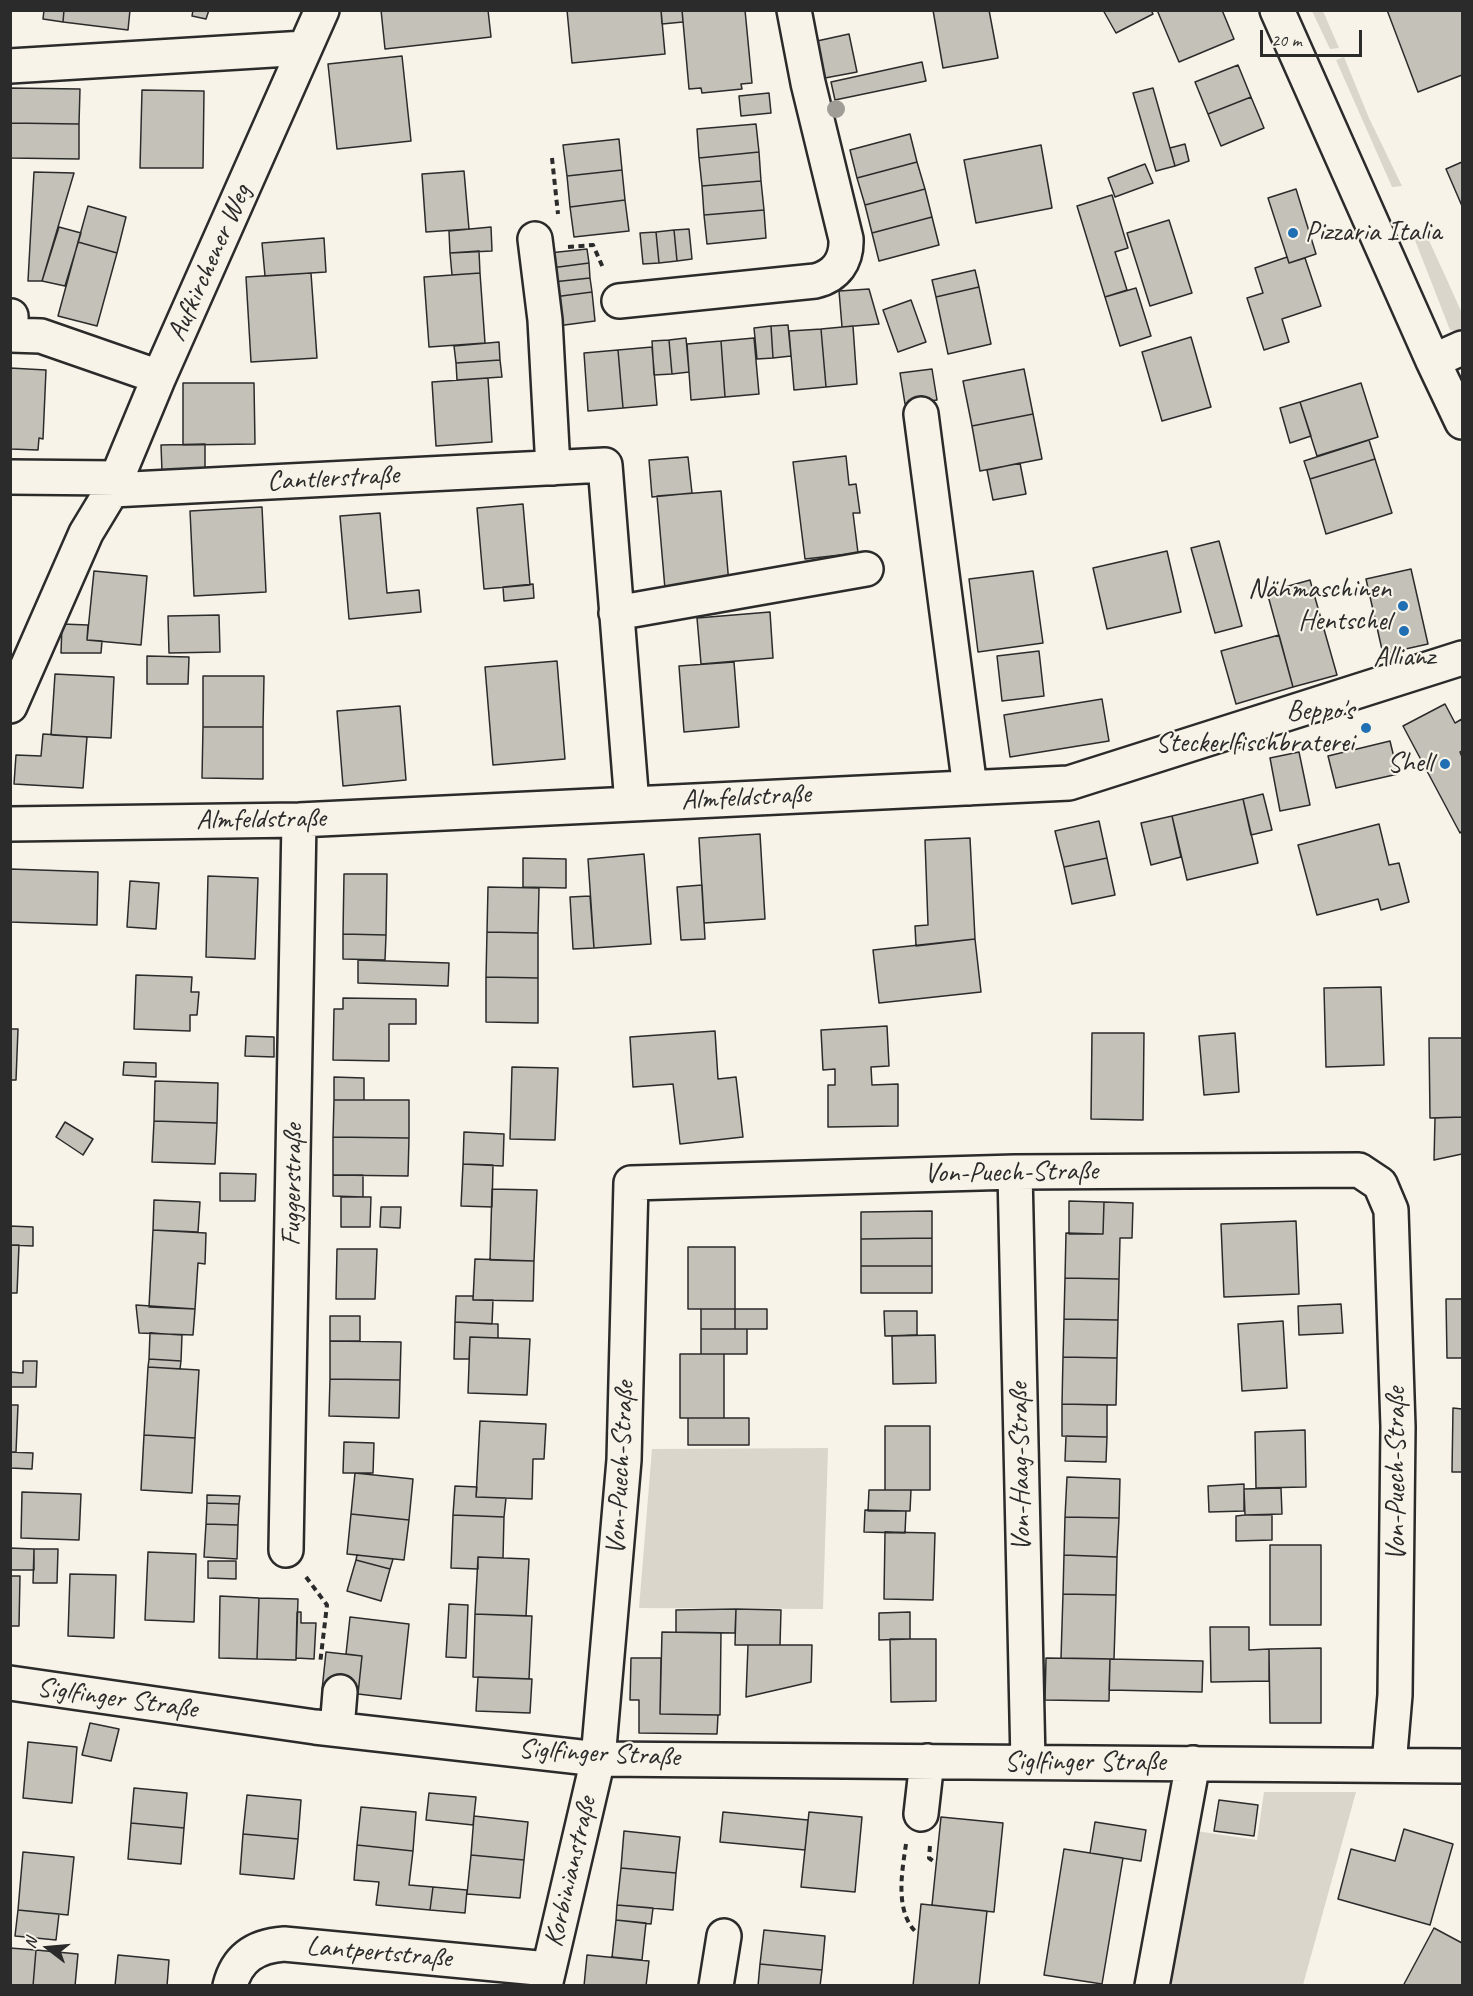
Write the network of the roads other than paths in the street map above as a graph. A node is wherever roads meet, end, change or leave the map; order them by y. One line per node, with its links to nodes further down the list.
1 (322, 10): 4 (street, Aufkirchener Weg)
2 (794, 10): 7 (street)
3 (1277, 10): 9 (street)
4 (305, 48): 5 (street); 10 (street, Aufkirchener Weg)
5 (10, 66)
6 (552, 237): 13 (street)
7 (619, 301)
8 (11, 316): 10 (street)
9 (1448, 354): 12 (street)
10 (159, 377): 15 (street, Aufkirchener Weg)
11 (921, 414): 20 (street)
12 (1462, 422)
13 (553, 468): 15 (street, Cantlerstraße); 17 (street, Cantlerstraße)
14 (10, 477): 15 (street)
15 (114, 484): 19 (street, Aufkirchener Weg)
16 (866, 569): 17 (street)
17 (616, 613): 21 (street, Cantlerstraße)
18 (1462, 658): 20 (street, Almfeldstraße)
19 (10, 706)
20 (970, 788): 21 (street, Almfeldstraße)
21 (632, 804): 22 (street, Almfeldstraße)
22 (299, 820): 23 (street, Almfeldstraße); 25 (street, Fuggerstraße)
23 (10, 824)
24 (1016, 1172): 29 (street, Von-Puech-Straße); 31 (street, Von-Haag-Straße); 33 (street, Von-Puech-Straße)
25 (286, 1550)
26 (10, 1683): 28 (street, Siglfinger Straße)
27 (330, 1683): 28 (street)
28 (337, 1729): 29 (street, Siglfinger Straße)
29 (598, 1759): 30 (street, Siglfinger Straße); 37 (street, Korbinianstraße)
30 (927, 1761): 31 (street, Siglfinger Straße); 35 (street)
31 (1028, 1762): 32 (street, Siglfinger Straße)
32 (1193, 1763): 33 (street, Siglfinger Straße); 40 (street, Siglfinger Straße)
33 (1389, 1765): 34 (street, Siglfinger Straße)
34 (1462, 1766)
35 (921, 1814)
36 (724, 1936): 39 (street)
37 (547, 1977): 38 (street, Lantpertstraße)
38 (230, 1986)
39 (716, 1986)
40 (1152, 1986)

